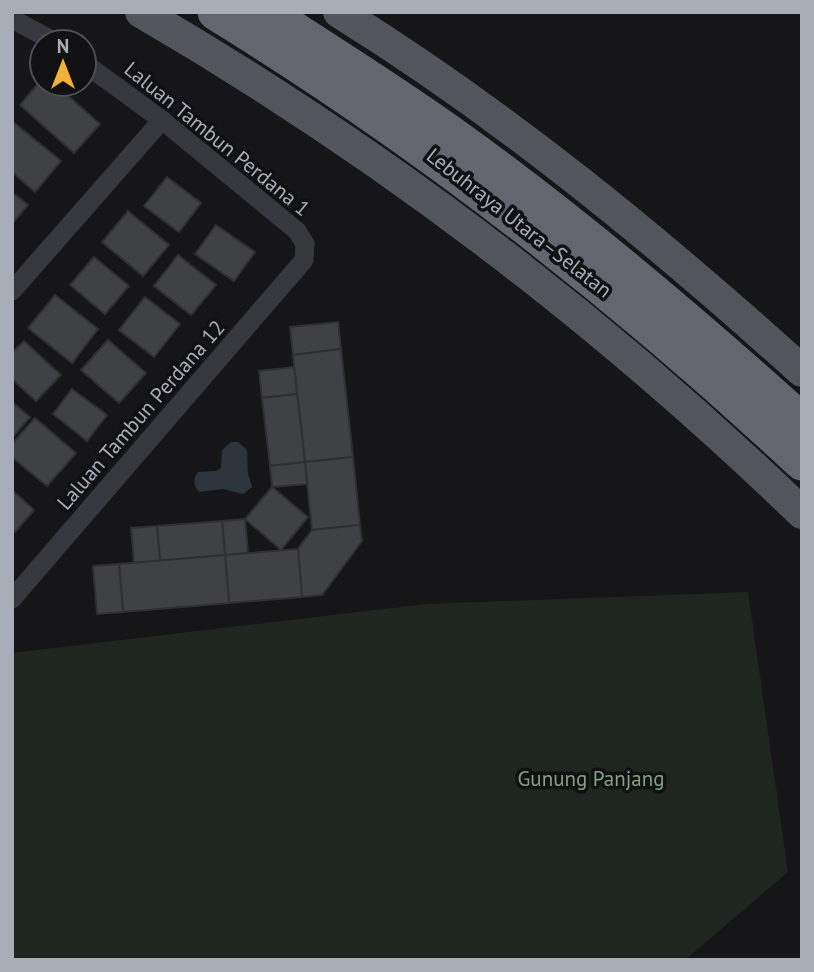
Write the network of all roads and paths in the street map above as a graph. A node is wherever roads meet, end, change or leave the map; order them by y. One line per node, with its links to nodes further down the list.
1 (141, 12): 14 (main road)
2 (216, 12): 13 (highway, Lebuhraya Utara–Selatan)
3 (265, 12): 12 (highway, Lebuhraya Utara–Selatan)
4 (340, 12): 11 (main road)
5 (12, 19): 6 (street)
6 (29, 28)
7 (98, 73): 8 (street, Laluan Tambun Perdana 1)
8 (162, 120): 9 (street, Laluan Tambun Perdana 1); 10 (street)
9 (304, 260): 15 (street, Laluan Tambun Perdana 12)
10 (12, 291)
11 (802, 371)
12 (802, 422)
13 (802, 462)
14 (802, 513)
15 (12, 599)

